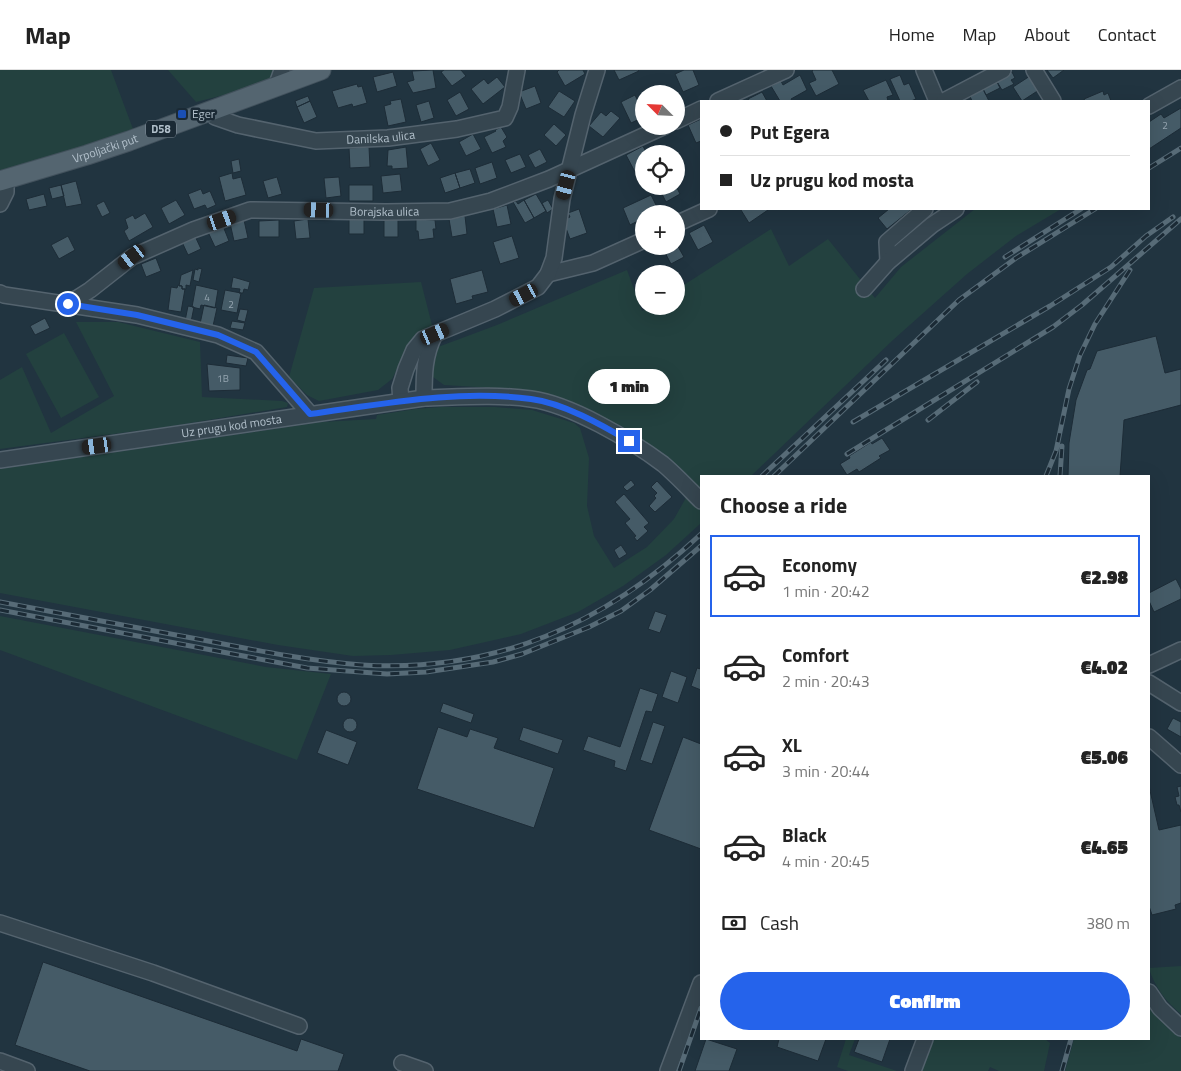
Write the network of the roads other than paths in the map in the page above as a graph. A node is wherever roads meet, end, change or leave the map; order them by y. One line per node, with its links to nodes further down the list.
1 (321, 70): 8 (main road, Vrpoljački put / D58)
2 (517, 70): 16 (street, Danilska ulica)
3 (597, 70): 19 (street)
4 (786, 70): 10 (street)
5 (924, 70): 11 (street)
6 (1003, 70): 12 (street)
7 (1034, 70): 13 (street)
8 (279, 78): 16 (main road, Vrpoljački put / D58)
9 (1181, 88): 14 (street)
10 (720, 100)
11 (937, 100)
12 (946, 100)
13 (1052, 100)
14 (1150, 105)
15 (700, 109): 17 (street)
16 (211, 111): 20 (main road, Vrpoljački put / D58)
17 (685, 117)
18 (645, 135): 19 (street, Borajska ulica)
19 (570, 171): 28 (street); 31 (street, Borajska ulica)
20 (3, 180): 21 (street)
21 (0, 204)
22 (707, 210): 25 (street)
23 (924, 210): 27 (street)
24 (954, 210): 27 (street)
25 (685, 220)
26 (635, 244): 28 (street)
27 (888, 262): 29 (street)
28 (548, 274): 32 (street)
29 (864, 290)
30 (0, 293): 31 (street)
31 (68, 304): 35 (street)
32 (435, 334): 33 (street); 34 (street)
33 (424, 398): 34 (street, Uz prugu kod mosta); 37 (street, Uz prugu kod mosta)
34 (401, 401): 35 (street, Uz prugu kod mosta)
35 (310, 414): 36 (street, Uz prugu kod mosta)
36 (0, 460)
37 (700, 500)
38 (1181, 650): 39 (street)
39 (1150, 665)
40 (1150, 683): 41 (street)
41 (1181, 702)
42 (1150, 738): 43 (street)
43 (1181, 764)
44 (0, 923): 47 (street)
45 (700, 986): 54 (street)
46 (1150, 993): 48 (street)
47 (299, 1026)
48 (1181, 1028)
49 (925, 1040): 55 (street)
50 (0, 1061): 52 (street)
51 (402, 1063): 53 (street)
52 (27, 1071)
53 (425, 1071)
54 (668, 1071)
55 (913, 1071)

